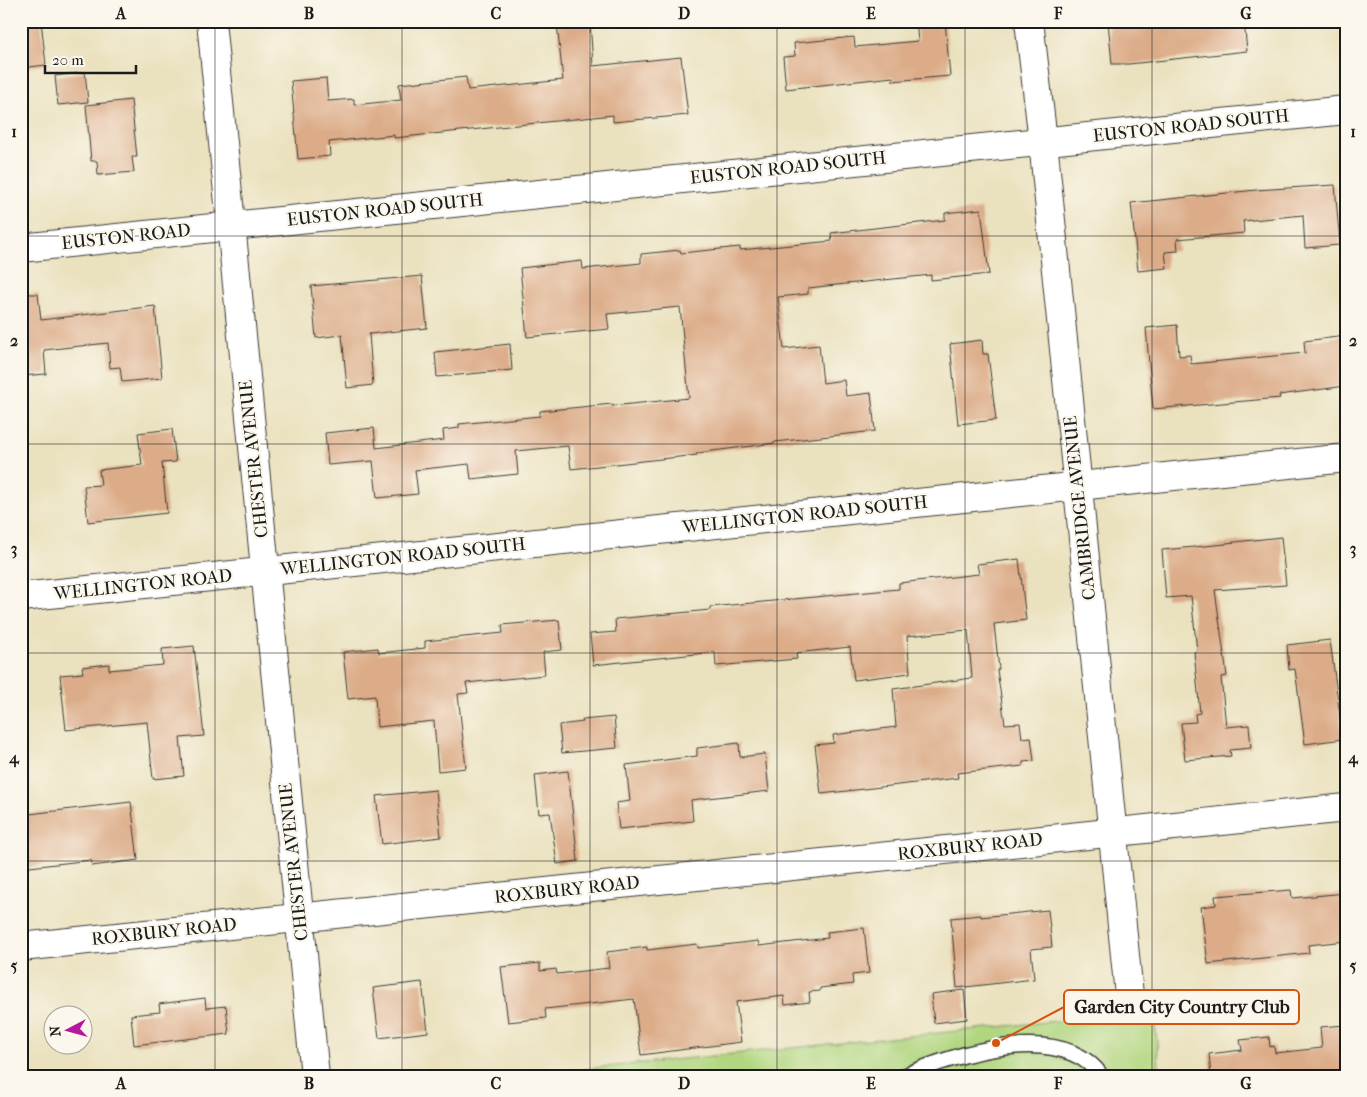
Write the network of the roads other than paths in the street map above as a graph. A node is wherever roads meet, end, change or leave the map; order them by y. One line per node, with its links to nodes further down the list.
1 (210, 21): 5 (street, CHESTER AVENUE)
2 (1029, 21): 4 (street, CAMBRIDGE AVENUE)
3 (1346, 110): 4 (street, EUSTON ROAD SOUTH)
4 (1043, 141): 5 (street, EUSTON ROAD SOUTH); 8 (street, CAMBRIDGE AVENUE)
5 (231, 226): 6 (street, EUSTON ROAD); 9 (street, CHESTER AVENUE)
6 (21, 248)
7 (1346, 458): 8 (street, WELLINGTON ROAD SOUTH)
8 (1078, 486): 9 (street, WELLINGTON ROAD SOUTH); 12 (street, CAMBRIDGE AVENUE)
9 (265, 572): 10 (street, WELLINGTON ROAD); 13 (street, CHESTER AVENUE)
10 (21, 597)
11 (1346, 808): 12 (street, ROXBURY ROAD)
12 (1113, 832): 13 (street, ROXBURY ROAD); 15 (street, CAMBRIDGE AVENUE)
13 (299, 918): 14 (street, ROXBURY ROAD); 16 (street, CHESTER AVENUE)
14 (21, 947)
15 (1129, 995)
16 (315, 1076)
17 (905, 1076): 18 (lane)
18 (1101, 1076)

